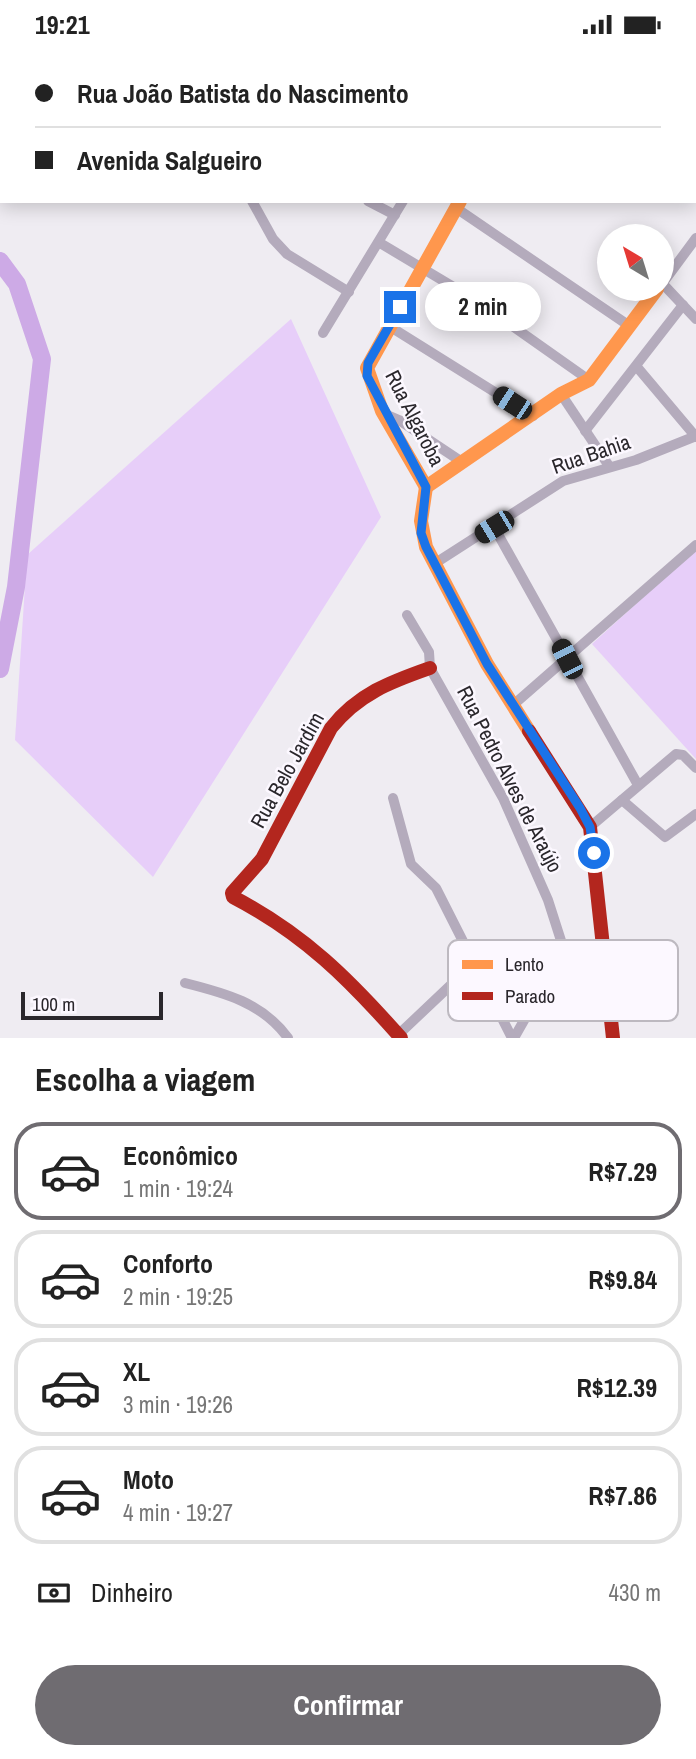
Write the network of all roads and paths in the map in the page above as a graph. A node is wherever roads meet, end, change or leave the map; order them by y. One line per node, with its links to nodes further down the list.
1 (253, 203): 10 (street)
2 (372, 203): 5 (street)
3 (402, 203): 5 (street)
4 (458, 205): 9 (street); 15 (street)
5 (395, 215): 7 (street)
6 (696, 238): 8 (street)
7 (380, 243): 9 (street); 10 (street)
8 (674, 267)
9 (423, 269): 16 (street); 19 (street)
10 (349, 292): 17 (street)
11 (674, 296): 13 (street)
12 (647, 301): 15 (street)
13 (683, 305): 14 (street); 18 (street)
14 (696, 319)
15 (628, 325): 19 (street)
16 (389, 326): 21 (street, Rua Algaroba); 22 (street)
17 (323, 333)
18 (637, 366): 23 (street); 24 (street)
19 (589, 380): 20 (street)
20 (561, 394): 22 (street); 23 (street)
21 (385, 414): 25 (street); 27 (street, Rua Algaroba)
22 (533, 415): 25 (street)
23 (585, 431): 26 (street)
24 (696, 437): 26 (street, Rua Bahia)
25 (462, 462): 27 (street)
26 (609, 466): 28 (street, Rua Bahia)
27 (426, 487): 30 (street)
28 (494, 527): 30 (street, Rua Bahia); 32 (street)
29 (696, 545): 32 (street)
30 (434, 564): 34 (street)
31 (407, 615): 33 (street, Rua Pedro Alves de Araújo)
32 (567, 659): 34 (street); 36 (street)
33 (430, 668): 42 (street, Rua Pedro Alves de Araújo); 48 (street, Rua Belo Jardim)
34 (512, 706): 40 (street)
35 (696, 768): 36 (street)
36 (638, 786): 38 (street)
37 (393, 798): 41 (street)
38 (622, 800): 39 (street); 40 (street)
39 (696, 814)
40 (590, 827): 43 (street)
41 (461, 940)
42 (561, 940)
43 (602, 940)
44 (185, 983): 49 (street)
45 (448, 988): 48 (street)
46 (503, 1021): 50 (street)
47 (522, 1021): 50 (street)
48 (399, 1036)
49 (288, 1038)
50 (512, 1038)

